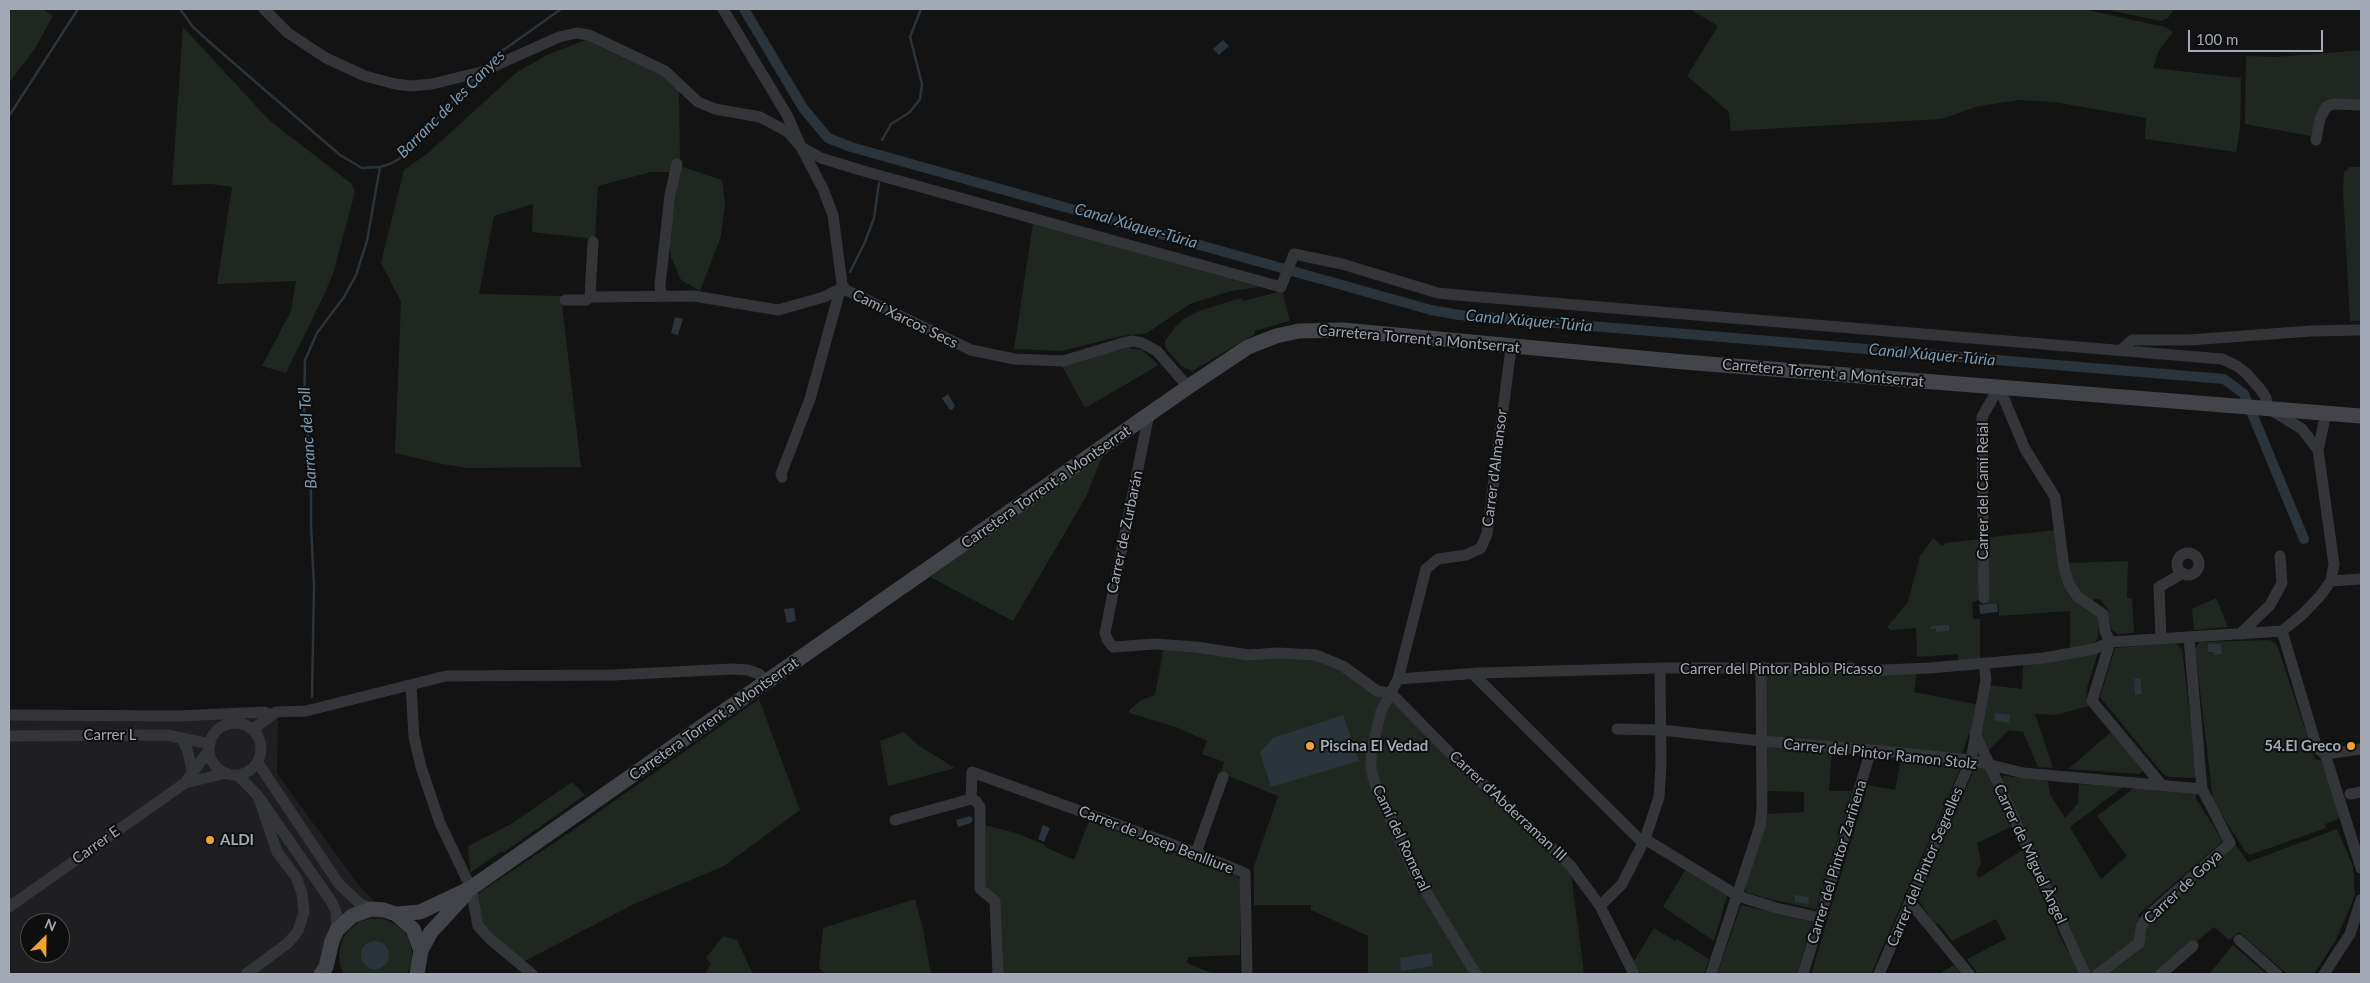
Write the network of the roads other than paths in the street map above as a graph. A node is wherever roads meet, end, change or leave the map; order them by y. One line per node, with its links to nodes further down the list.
1 (723, 9): 5 (street)
2 (267, 10): 5 (street, Camí Xarcos Secs)
3 (2361, 105): 4 (street)
4 (2316, 140)
5 (801, 148): 8 (street, Camí Xarcos Secs); 14 (street)
6 (677, 164): 9 (street)
7 (593, 242): 10 (street)
8 (842, 289): 9 (street); 15 (street, Camí Xarcos Secs); 22 (street)
9 (661, 296): 10 (street)
10 (590, 298): 11 (street)
11 (565, 300)
12 (2361, 330): 14 (street)
13 (1510, 348): 15 (main road, Carretera Torrent a Montserrat); 16 (main road, Carretera Torrent a Montserrat); 38 (street, Carrer d'Almansor)
14 (2122, 350): 17 (street)
15 (1188, 387): 19 (main road, Carretera Torrent a Montserrat)
16 (1999, 387): 17 (main road, Carretera Torrent a Montserrat); 27 (street, Carrer del Camí Reial); 32 (street)
17 (2266, 408): 18 (main road); 21 (street)
18 (2326, 413): 20 (main road); 21 (street)
19 (1149, 414): 33 (street, Carrer de Zurbarán); 39 (main road, Carretera Torrent a Montserrat)
20 (2361, 416)
21 (2318, 450): 26 (street)
22 (782, 477)
23 (2280, 556): 29 (street)
24 (2183, 573): 30 (street)
25 (2361, 579): 26 (street)
26 (2331, 581): 28 (street)
27 (1984, 598)
28 (2282, 631): 29 (street, Carrer del Pintor Pablo Picasso); 54 (street)
29 (2240, 634): 31 (street, Carrer del Pintor Pablo Picasso)
30 (2161, 638): 31 (street, Carrer del Pintor Pablo Picasso); 32 (street, Carrer del Pintor Pablo Picasso)
31 (2189, 638): 63 (street)
32 (2110, 642): 34 (street, Carrer del Pintor Pablo Picasso); 62 (street)
33 (1113, 647): 41 (street, Carrer d'Abderraman III)
34 (1984, 664): 36 (street, Carrer del Pintor Pablo Picasso); 47 (street, Carrer del Pintor Segrelles)
35 (1660, 668): 36 (street, Carrer del Pintor Pablo Picasso); 37 (street, Carrer del Pintor Pablo Picasso); 46 (street)
36 (1761, 668): 50 (street)
37 (1473, 674): 38 (street, Carrer del Pintor Pablo Picasso); 67 (street)
38 (1398, 679): 41 (street, Carrer d'Almansor)
39 (767, 682): 40 (street); 70 (main road, Carretera Torrent a Montserrat)
40 (411, 685): 43 (street); 70 (street)
41 (1391, 693): 74 (street, Carrer d'Abderraman III); 91 (street, Camí del Romeral)
42 (9, 715): 43 (street)
43 (269, 715): 44 (street)
44 (253, 729): 51 (street); 56 (street)
45 (1617, 729): 46 (street, Carrer del Pintor Ramon Stolz)
46 (1661, 730): 50 (street, Carrer del Pintor Ramon Stolz); 67 (street)
47 (1975, 733): 55 (street, Carrer del Pintor Segrelles); 57 (street, Carrer de Miguel Àngel)
48 (9, 736): 49 (street, Carrer L)
49 (182, 738): 51 (street, Carrer L); 58 (street)
50 (1762, 741): 53 (street, Carrer del Pintor Ramon Stolz); 71 (street)
51 (210, 747): 58 (street); 59 (street)
52 (2361, 749): 54 (street)
53 (1871, 750): 55 (street, Carrer del Pintor Ramon Stolz); 78 (street, Carrer del Pintor Zariñena)
54 (2325, 754): 69 (street)
55 (1971, 760): 57 (street, Carrer del Pintor Ramon Stolz); 73 (street, Carrer del Pintor Segrelles)
56 (258, 763): 59 (street); 76 (street)
57 (1990, 767): 62 (street, Carrer del Pintor Ramon Stolz); 97 (street, Carrer de Miguel Àngel)
58 (193, 772): 61 (street)
59 (232, 774): 61 (street); 64 (street)
60 (1223, 777): 68 (street)
61 (184, 783): 75 (street, Carrer E)
62 (2161, 784): 63 (street, Carrer del Pintor Ramon Stolz)
63 (2202, 789): 98 (street, Carrer de Goya)
64 (258, 796): 79 (street); 84 (street)
65 (971, 799): 66 (street); 68 (street, Carrer de Josep Benlliure); 89 (street)
66 (895, 820)
67 (1644, 841): 71 (street); 74 (street)
68 (1196, 853): 90 (street, Carrer de Josep Benlliure)
69 (2361, 868)
70 (471, 888): 77 (main road); 82 (main road); 88 (street)
71 (1738, 896): 78 (street); 93 (street)
72 (2361, 900): 101 (street)
73 (1910, 902): 95 (street, Carrer del Pintor Segrelles); 96 (street)
74 (1600, 906): 92 (street, Carrer d'Abderraman III)
75 (9, 907)
76 (371, 909): 77 (main road); 79 (main road)
77 (396, 914): 82 (main road)
78 (1821, 918): 94 (street, Carrer del Pintor Zariñena)
79 (337, 930): 83 (main road)
80 (2239, 940): 100 (street)
81 (2193, 946): 99 (street)
82 (421, 950): 87 (main road)
83 (329, 954): 85 (main road); 86 (main road)
84 (246, 974)
85 (321, 974)
86 (334, 974)
87 (417, 974)
88 (532, 974)
89 (998, 974)
90 (1247, 974)
91 (1474, 974)
92 (1634, 974)
93 (1711, 974)
94 (1803, 974)
95 (1879, 974)
96 (1968, 974)
97 (2085, 974)
98 (2098, 974)
99 (2161, 974)
100 (2277, 974)
101 (2324, 974)

